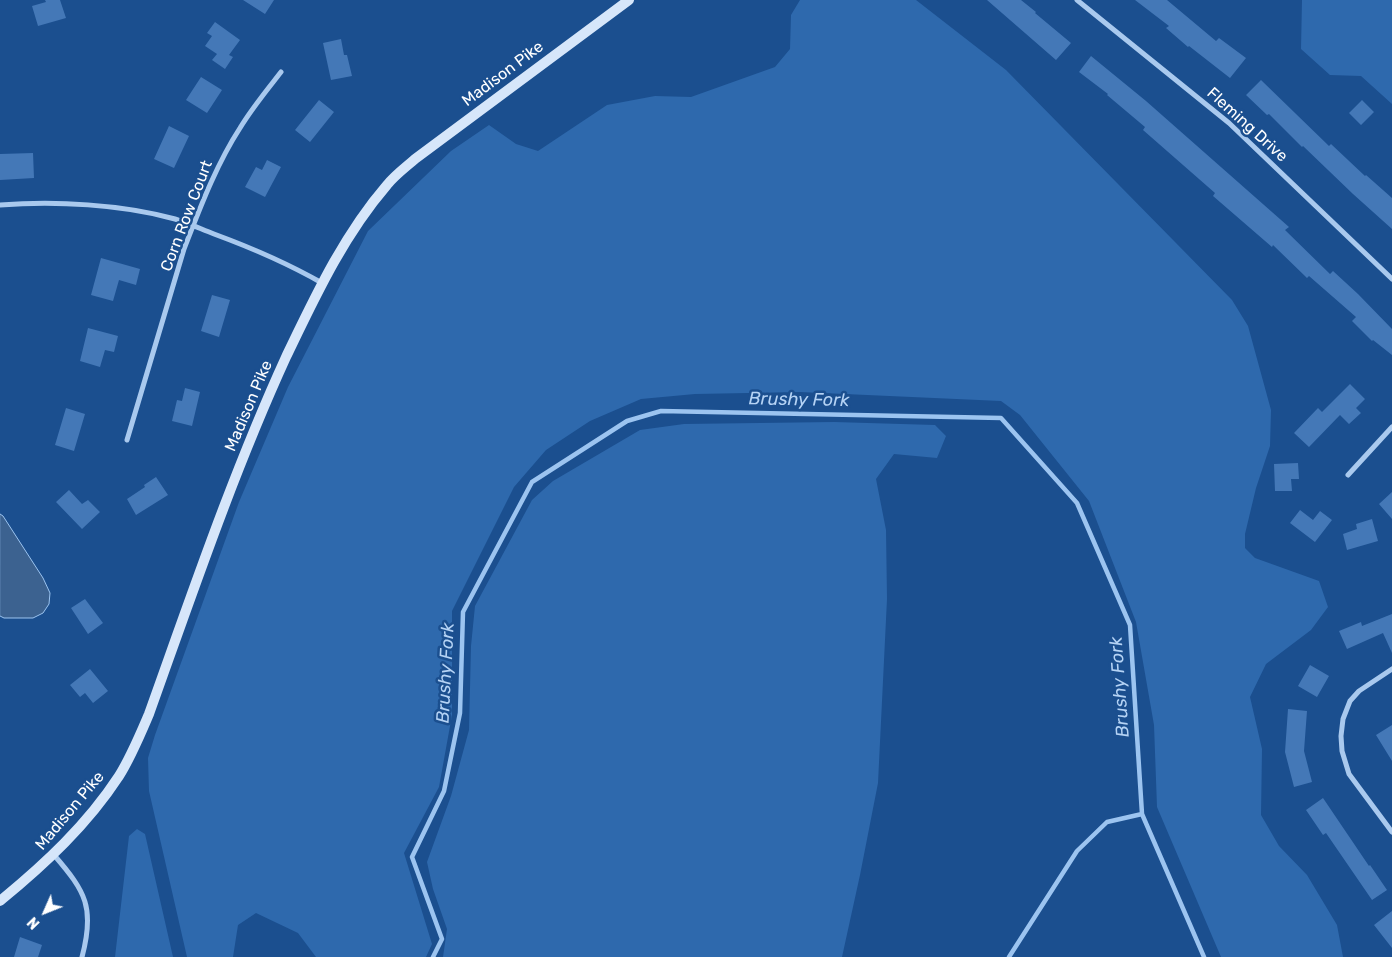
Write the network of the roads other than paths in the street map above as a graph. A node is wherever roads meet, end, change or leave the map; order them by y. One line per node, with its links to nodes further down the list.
1 (628, 0): 7 (street, Madison Pike)
2 (1077, 0): 6 (street, Fleming Drive)
3 (280, 72): 5 (street, Corn Row Court)
4 (0, 205): 5 (street)
5 (193, 226): 7 (street); 9 (street, Corn Row Court)
6 (1392, 279)
7 (322, 283): 13 (street, Madison Pike)
8 (1392, 427): 10 (street)
9 (127, 440)
10 (1348, 475)
11 (1392, 669): 12 (street)
12 (1392, 832)
13 (54, 855): 14 (street, Madison Pike); 15 (street)
14 (0, 900)
15 (82, 957)

